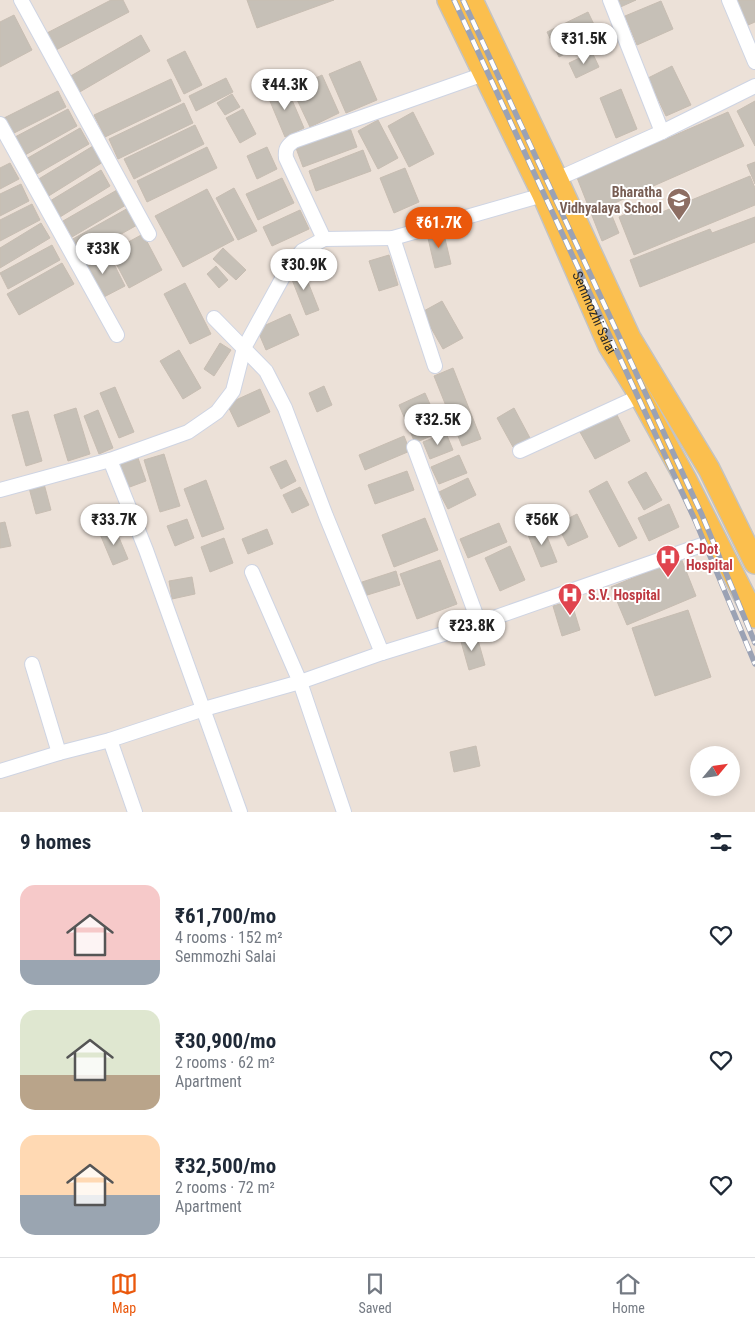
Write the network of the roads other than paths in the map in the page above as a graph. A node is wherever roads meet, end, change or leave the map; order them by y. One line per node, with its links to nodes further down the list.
1 (21, 0): 13 (street)
2 (448, 0): 7 (main road, Semmozhi Salai)
3 (472, 0): 11 (main road, Semmozhi Salai)
4 (610, 0): 10 (street)
5 (730, 0): 6 (street)
6 (755, 62)
7 (484, 74): 12 (main road, Semmozhi Salai); 15 (street)
8 (755, 86): 10 (street)
9 (0, 124): 17 (street)
10 (662, 132): 11 (street)
11 (557, 180): 18 (main road, Semmozhi Salai)
12 (543, 196): 14 (street); 19 (main road, Semmozhi Salai)
13 (149, 234)
14 (394, 238): 15 (street); 21 (street)
15 (324, 239): 20 (street)
16 (214, 318): 20 (street)
17 (117, 335)
18 (630, 338): 19 (main road); 26 (main road, Semmozhi Salai)
19 (609, 346): 22 (main road, Semmozhi Salai)
20 (244, 348): 25 (street); 34 (street)
21 (435, 366)
22 (640, 396): 24 (street); 27 (main road, Semmozhi Salai)
23 (414, 447): 33 (street)
24 (520, 451)
25 (110, 460): 28 (street); 37 (street)
26 (709, 468): 27 (main road); 30 (main road, Semmozhi Salai)
27 (685, 478): 29 (main road, Semmozhi Salai)
28 (0, 490)
29 (716, 540): 32 (main road, Semmozhi Salai); 33 (street)
30 (755, 563)
31 (252, 572): 36 (street)
32 (755, 617)
33 (479, 623): 34 (street)
34 (382, 653): 36 (street)
35 (32, 664): 39 (street)
36 (300, 682): 37 (street); 43 (street)
37 (204, 709): 38 (street); 42 (street)
38 (110, 740): 39 (street); 41 (street)
39 (59, 753): 40 (street)
40 (0, 771)
41 (135, 812)
42 (240, 812)
43 (344, 812)

